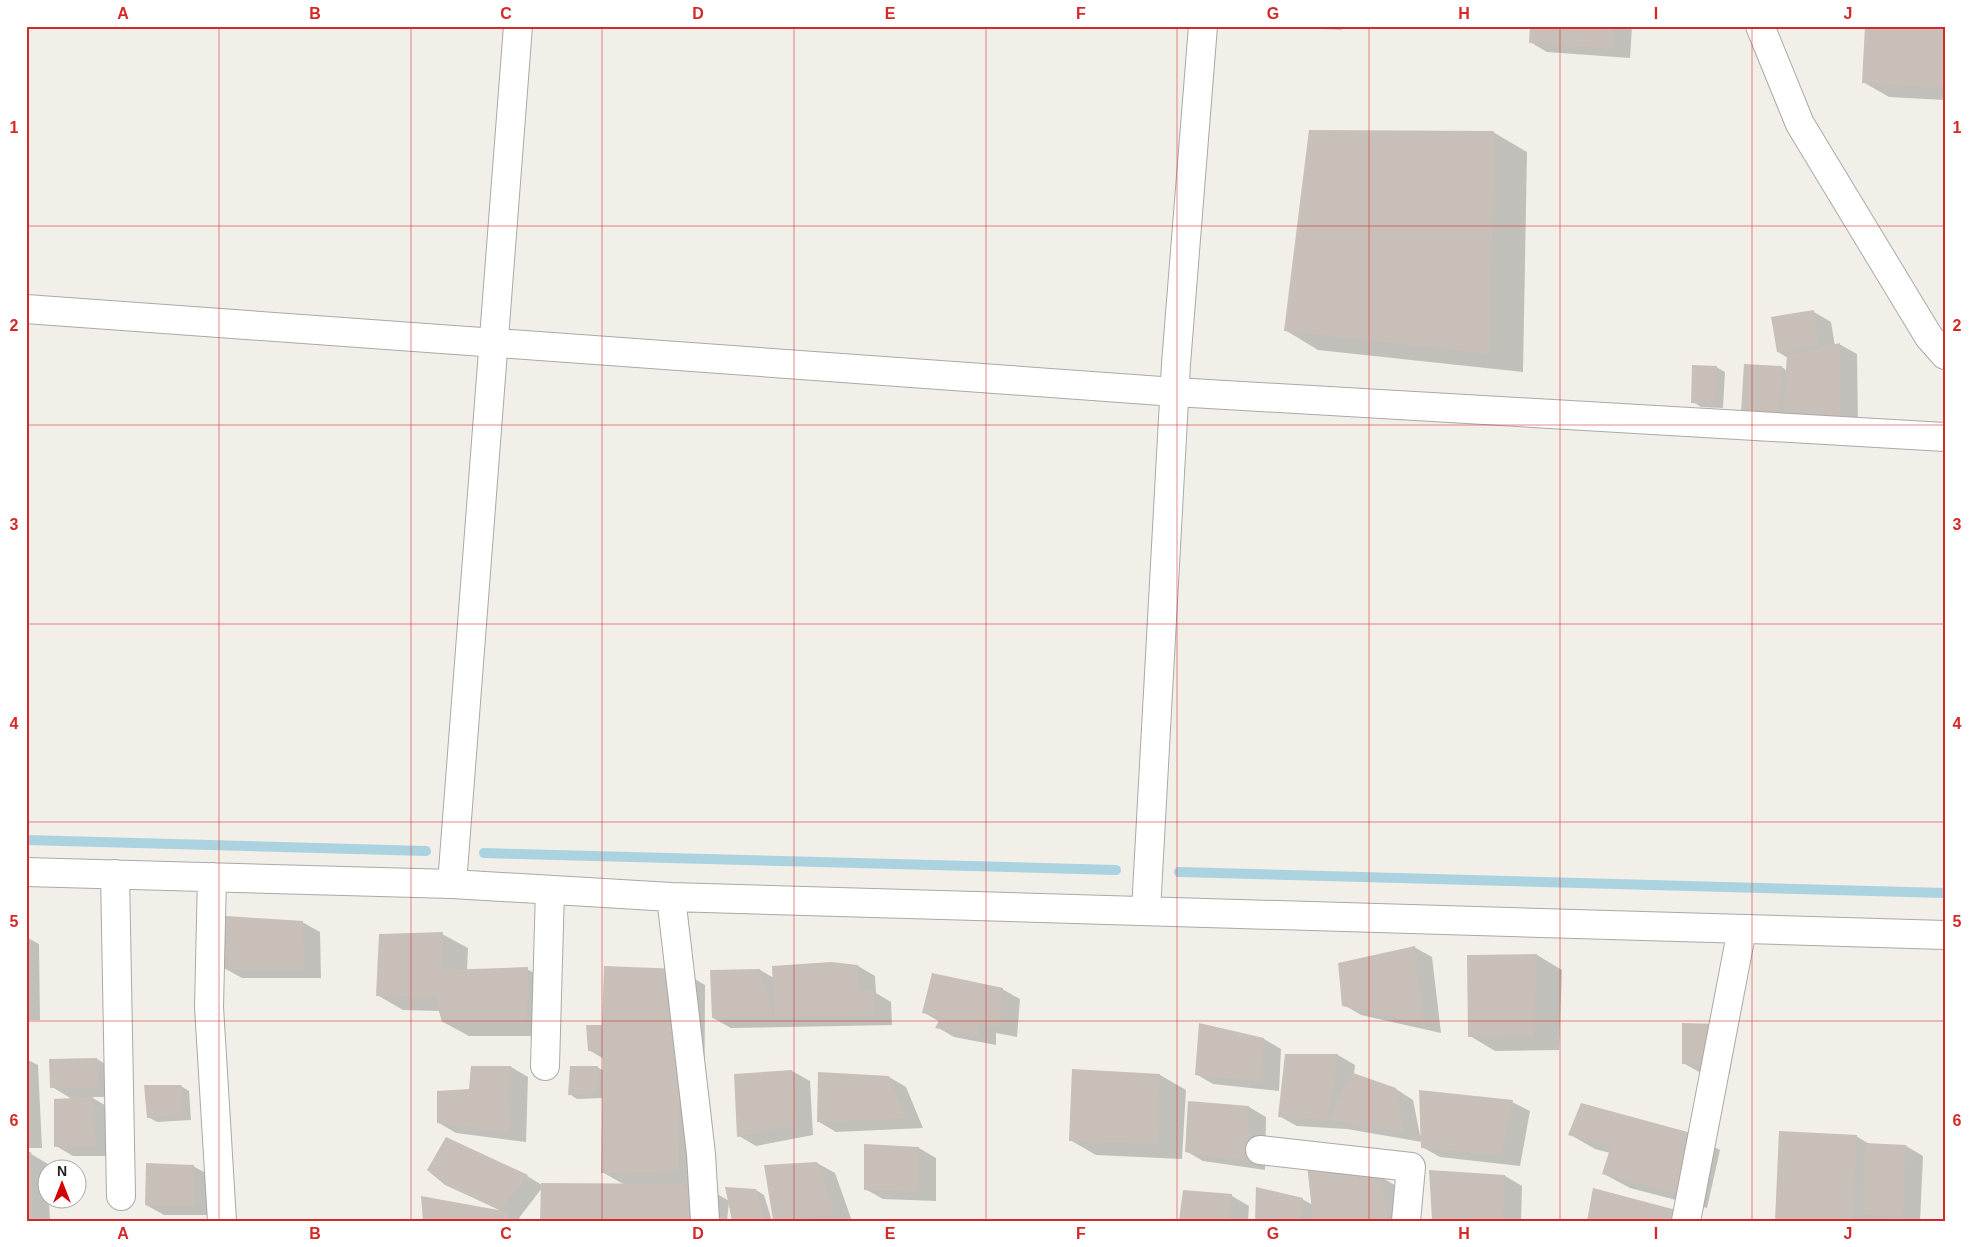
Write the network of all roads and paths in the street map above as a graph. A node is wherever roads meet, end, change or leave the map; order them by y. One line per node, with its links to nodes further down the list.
1 (518, 26): 5 (street)
2 (1203, 26): 7 (street)
3 (1760, 26): 6 (street)
4 (26, 309): 5 (street)
5 (494, 343): 7 (street); 12 (street)
6 (1945, 355)
7 (1174, 392): 8 (street); 15 (street)
8 (1945, 437)
9 (26, 872): 10 (street)
10 (115, 874): 11 (street); 20 (street)
11 (212, 877): 12 (street); 21 (street)
12 (452, 884): 13 (street)
13 (550, 890): 14 (street); 18 (street)
14 (672, 897): 15 (street); 22 (street)
15 (1146, 912): 16 (street)
16 (1742, 929): 17 (street); 24 (street)
17 (1945, 935)
18 (545, 1066)
19 (1260, 1150): 23 (street)
20 (121, 1196)
21 (222, 1221)
22 (705, 1221)
23 (1406, 1221)
24 (1686, 1221)

